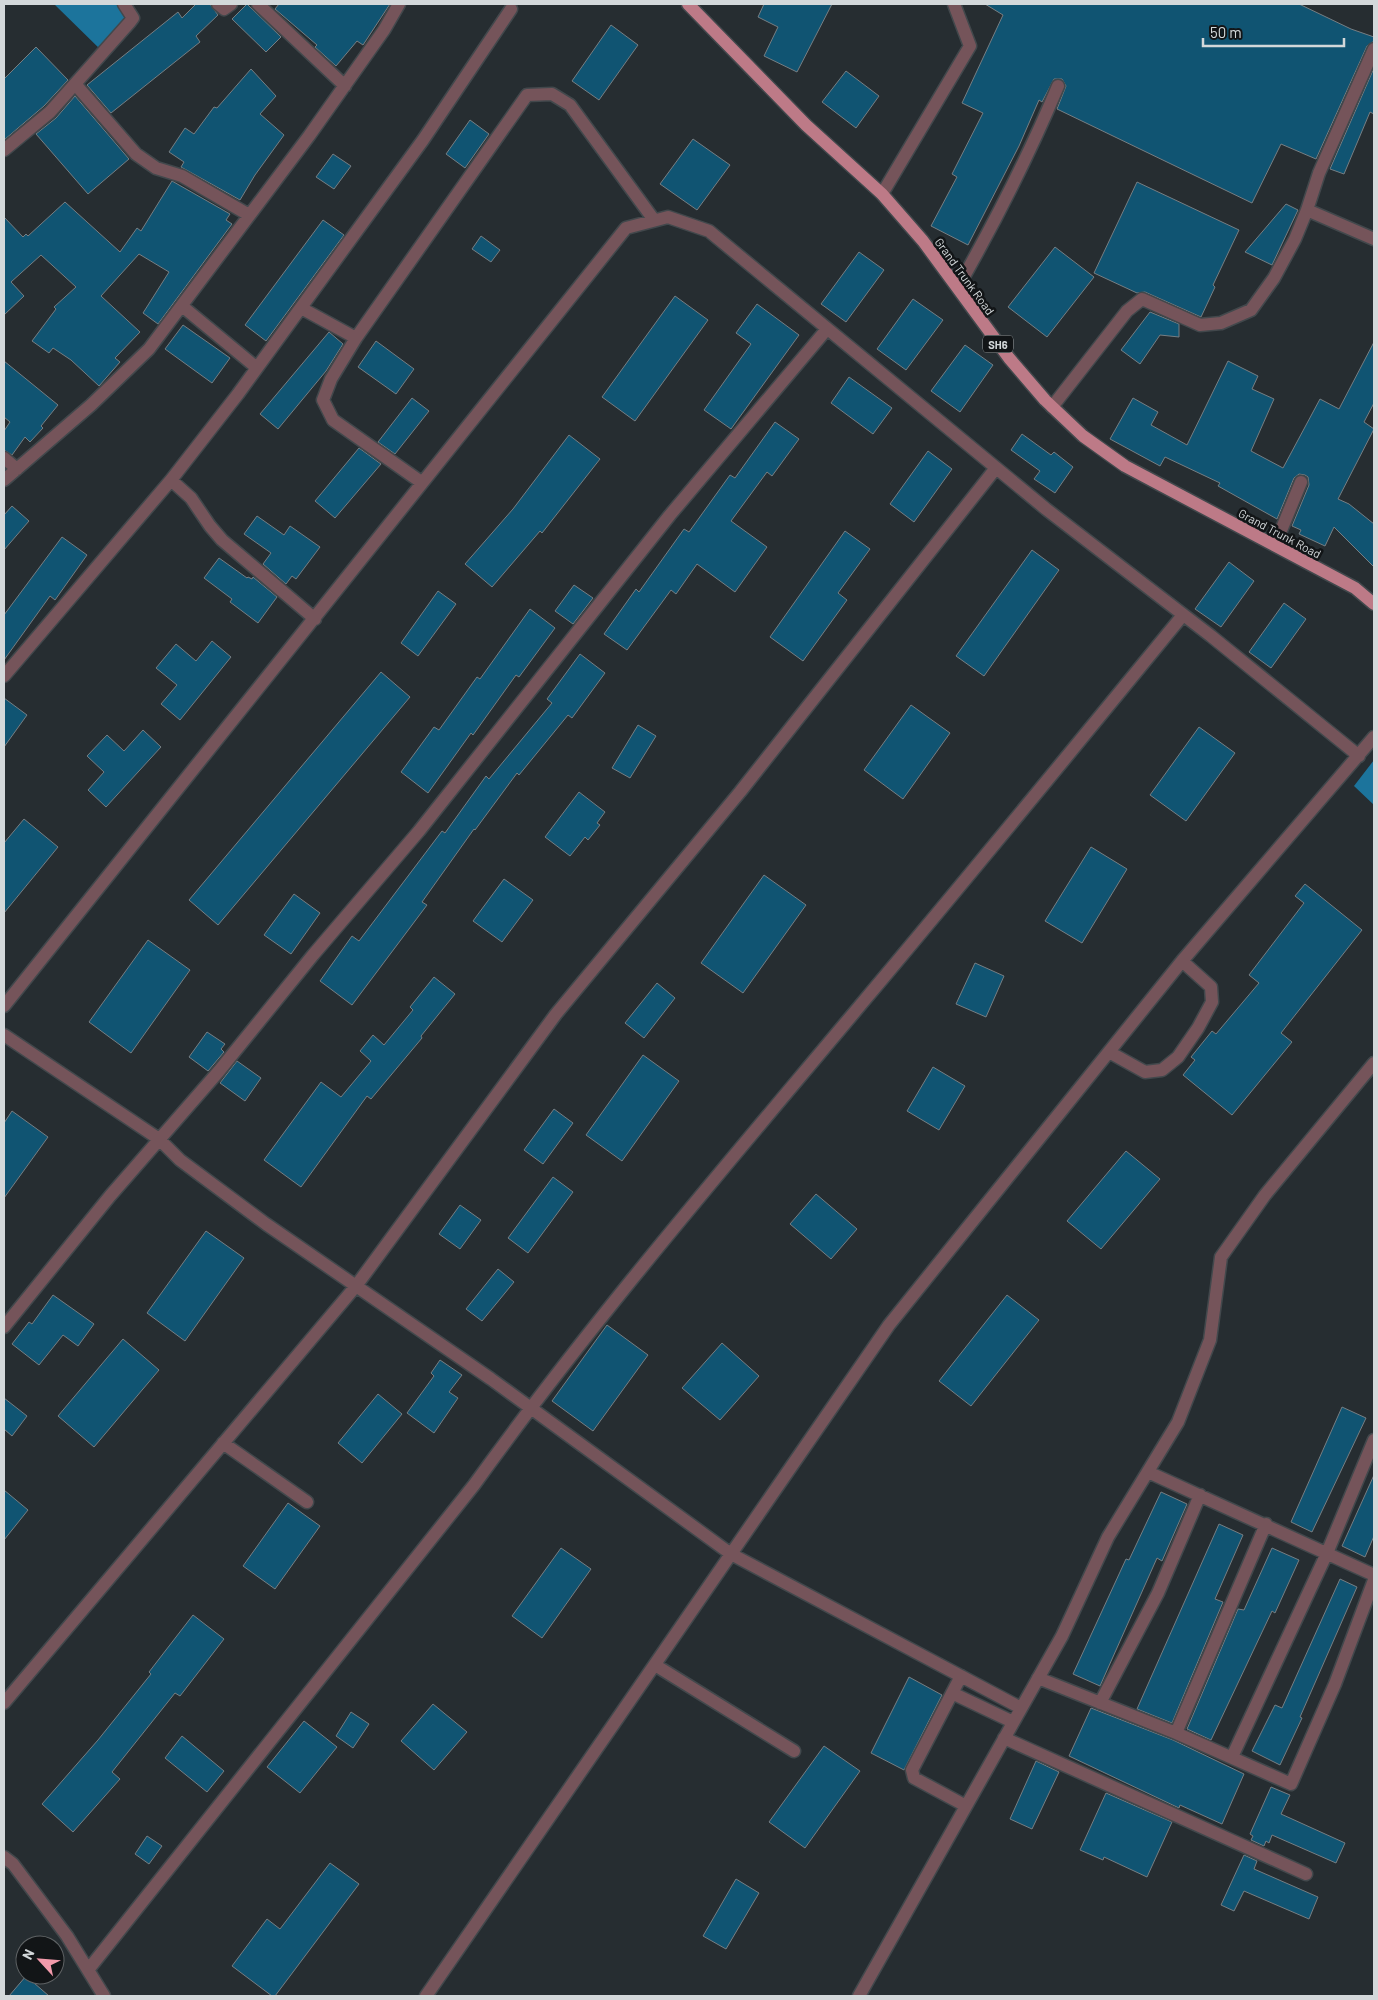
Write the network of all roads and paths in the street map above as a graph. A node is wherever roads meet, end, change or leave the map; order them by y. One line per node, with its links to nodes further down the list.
1 (124, 4): 10 (street)
2 (218, 4): 3 (street)
3 (231, 4)
4 (258, 4): 11 (street)
5 (400, 4): 11 (street)
6 (688, 4): 14 (main road, Grand Trunk Road / SH6)
7 (954, 4): 14 (street)
8 (511, 9): 21 (street)
9 (1374, 48): 15 (street)
10 (76, 85): 13 (street); 16 (street)
11 (345, 86): 16 (street)
12 (1058, 86): 19 (street)
13 (4, 150)
14 (882, 194): 19 (main road, Grand Trunk Road / SH6)
15 (1307, 210): 18 (street); 25 (street)
16 (249, 215): 20 (street)
17 (654, 220): 22 (street); 23 (street); 31 (street)
18 (1374, 239)
19 (958, 287): 25 (main road, Grand Trunk Road / SH6)
20 (182, 306): 24 (street); 28 (street)
21 (301, 308): 23 (street); 24 (street)
22 (827, 329): 27 (street); 45 (street)
23 (356, 338): 31 (street)
24 (257, 368): 30 (street)
25 (1052, 407): 33 (main road, Grand Trunk Road / SH6)
26 (4, 458): 28 (street)
27 (996, 468): 35 (street); 46 (street)
28 (17, 469): 29 (street)
29 (4, 480)
30 (171, 480): 36 (street); 37 (street)
31 (421, 482): 36 (street)
32 (1301, 482): 33 (street)
33 (1275, 545): 34 (main road, Grand Trunk Road / SH6)
34 (1374, 604)
35 (1183, 615): 39 (street); 48 (street)
36 (315, 619): 41 (street)
37 (5, 672)
38 (1374, 737): 39 (street)
39 (1358, 756): 40 (street)
40 (1182, 961): 43 (street); 43 (street)
41 (4, 1006)
42 (4, 1034): 45 (street)
43 (1109, 1052): 56 (street)
44 (1374, 1063): 51 (street)
45 (159, 1140): 46 (street); 47 (street)
46 (356, 1286): 48 (street); 50 (street)
47 (4, 1327)
48 (530, 1407): 56 (street); 74 (street)
49 (1374, 1440): 55 (street)
50 (223, 1443): 53 (street); 63 (street)
51 (1148, 1472): 52 (street); 61 (street)
52 (1200, 1494): 54 (street); 64 (street)
53 (307, 1502)
54 (1266, 1524): 55 (street); 67 (street)
55 (1327, 1553): 57 (street); 70 (street)
56 (731, 1554): 59 (street); 60 (street)
57 (1374, 1575)
58 (1374, 1580): 70 (street)
59 (655, 1665): 69 (street); 76 (street)
60 (961, 1676): 62 (street); 65 (street)
61 (1038, 1678): 64 (street); 65 (street)
62 (952, 1693): 66 (street); 71 (street)
63 (4, 1703)
64 (1100, 1703): 67 (street)
65 (1021, 1708): 66 (street)
66 (1013, 1722): 68 (street)
67 (1176, 1733): 70 (street)
68 (1004, 1738): 71 (street); 73 (street)
69 (794, 1751)
70 (1232, 1757)
71 (966, 1806): 77 (street)
72 (4, 1857): 74 (street)
73 (1306, 1874)
74 (88, 1970): 75 (street)
75 (104, 1996)
76 (426, 1996)
77 (859, 1996)

